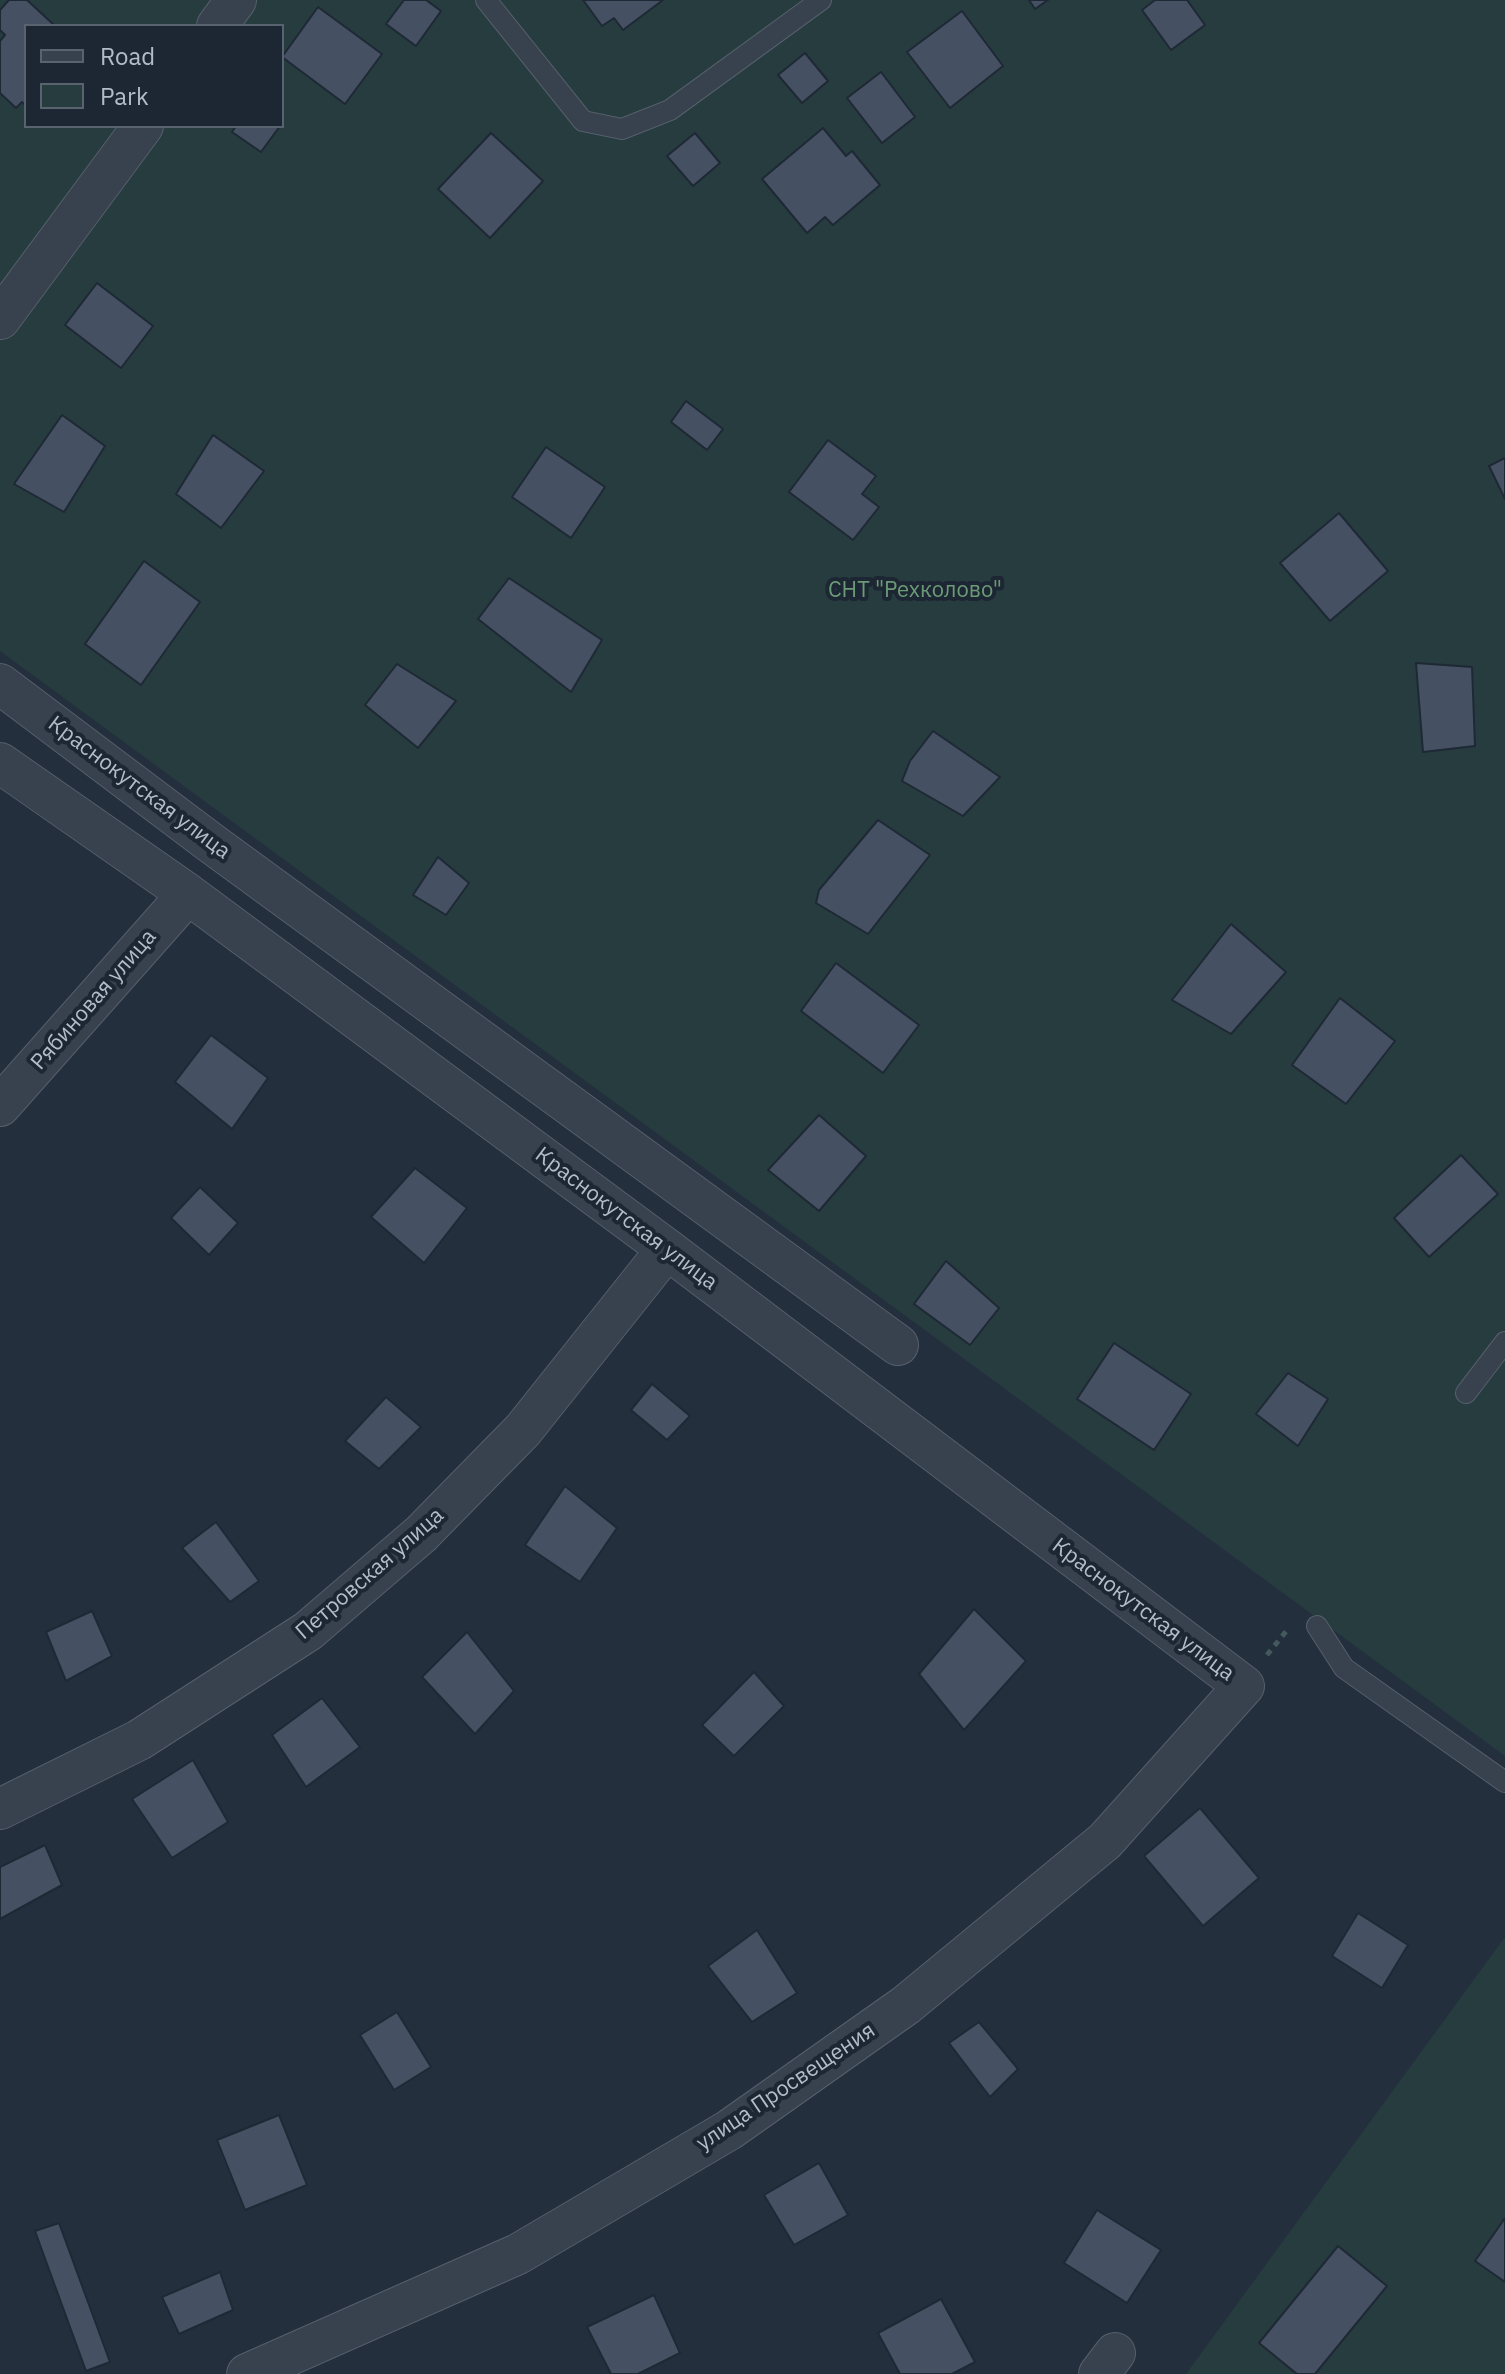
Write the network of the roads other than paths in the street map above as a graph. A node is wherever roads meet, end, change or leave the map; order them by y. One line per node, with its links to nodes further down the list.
1 (236, 0): 4 (street)
2 (486, 0): 3 (lane)
3 (821, 0)
4 (218, 24)
5 (142, 128): 6 (street)
6 (0, 319)
7 (0, 684): 13 (street, Краснокутская улица)
8 (0, 763): 9 (street, Краснокутская улица)
9 (188, 894): 10 (street, Рябиновая улица); 11 (street, Краснокутская улица)
10 (0, 1106)
11 (667, 1249): 16 (street, Краснокутская улица); 18 (street, Петровская улица)
12 (1505, 1342): 14 (lane)
13 (898, 1345)
14 (1466, 1393)
15 (1317, 1626): 17 (lane)
16 (1244, 1686): 19 (street, улица Просвещения)
17 (1505, 1782)
18 (0, 1809)
19 (247, 2374)

